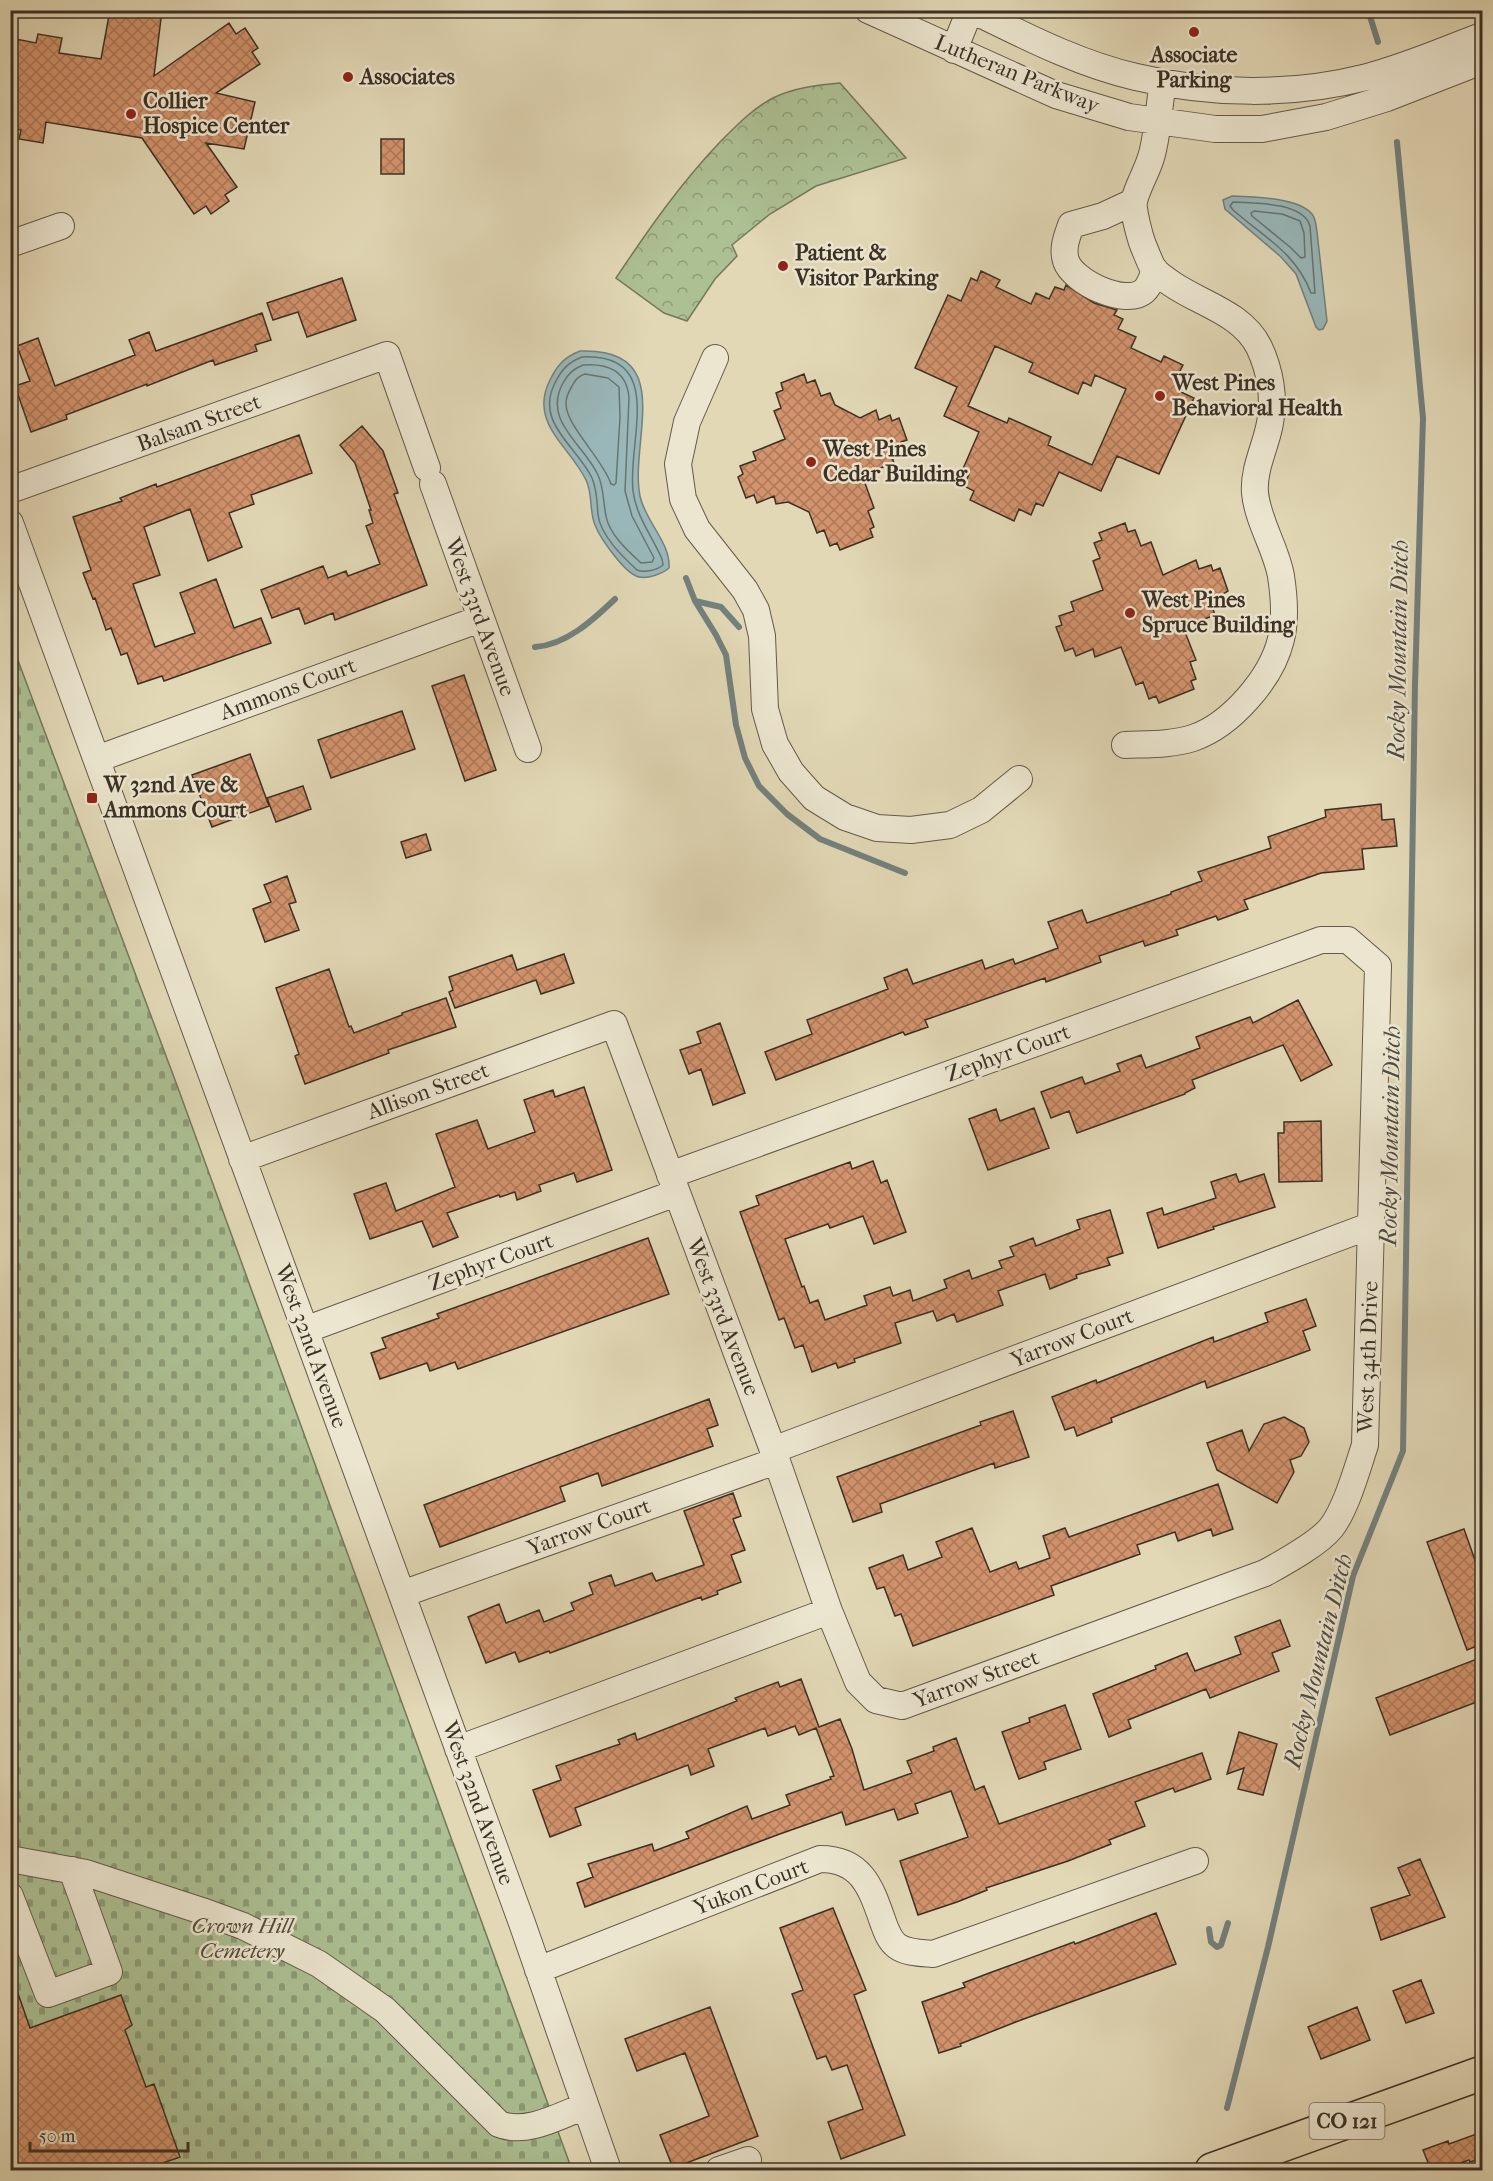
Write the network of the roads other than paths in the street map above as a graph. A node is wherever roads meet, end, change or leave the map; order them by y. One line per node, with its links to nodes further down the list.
1 (868, 10): 4 (street, Lutheran Parkway)
2 (971, 10): 4 (street); 6 (street, Lutheran Parkway)
3 (1482, 36): 6 (street, Lutheran Parkway)
4 (954, 50): 7 (street, Lutheran Parkway)
5 (1482, 61): 7 (street, Lutheran Parkway)
6 (1163, 82): 7 (street)
7 (1157, 122): 8 (street)
8 (1133, 202): 11 (street); 11 (street)
9 (61, 226): 10 (street)
10 (10, 244)
11 (1155, 270): 17 (street)
12 (387, 355): 14 (street, Balsam Street); 16 (street, West 33rd Avenue)
13 (715, 358): 20 (street)
14 (10, 490)
15 (10, 523): 19 (street, West 32nd Avenue)
16 (480, 619): 18 (street, West 33rd Avenue); 19 (street, Ammons Court)
17 (1125, 745)
18 (528, 749)
19 (97, 759): 23 (street, West 32nd Avenue)
20 (1019, 779)
21 (1348, 940): 24 (street, Zephyr Court); 25 (street, West 34th Drive)
22 (614, 1024): 23 (street, Allison Street); 24 (street, West 33rd Avenue)
23 (242, 1159): 26 (street, West 32nd Avenue)
24 (673, 1184): 26 (street, Zephyr Court); 27 (street, West 33rd Avenue)
25 (1372, 1225): 27 (street, Yarrow Court); 28 (street, West 34th Drive)
26 (305, 1330): 29 (street, West 32nd Avenue)
27 (774, 1455): 29 (street, Yarrow Court); 30 (street, West 33rd Avenue)
28 (1331, 1528): 30 (street, Yarrow Street)
29 (402, 1594): 31 (street, West 32nd Avenue)
30 (830, 1611): 31 (street)
31 (458, 1749): 36 (street, West 32nd Avenue)
32 (10, 1859): 34 (street)
33 (1195, 1861): 36 (street, Yukon Court)
34 (72, 1870): 35 (street); 38 (street)
35 (10, 1896)
36 (538, 1970): 38 (street, West 32nd Avenue)
37 (1482, 2073): 42 (main road, CO 121)
38 (585, 2106): 40 (street, West 32nd Avenue)
39 (748, 2160): 41 (street)
40 (608, 2170)
41 (719, 2170)
42 (1212, 2170)

